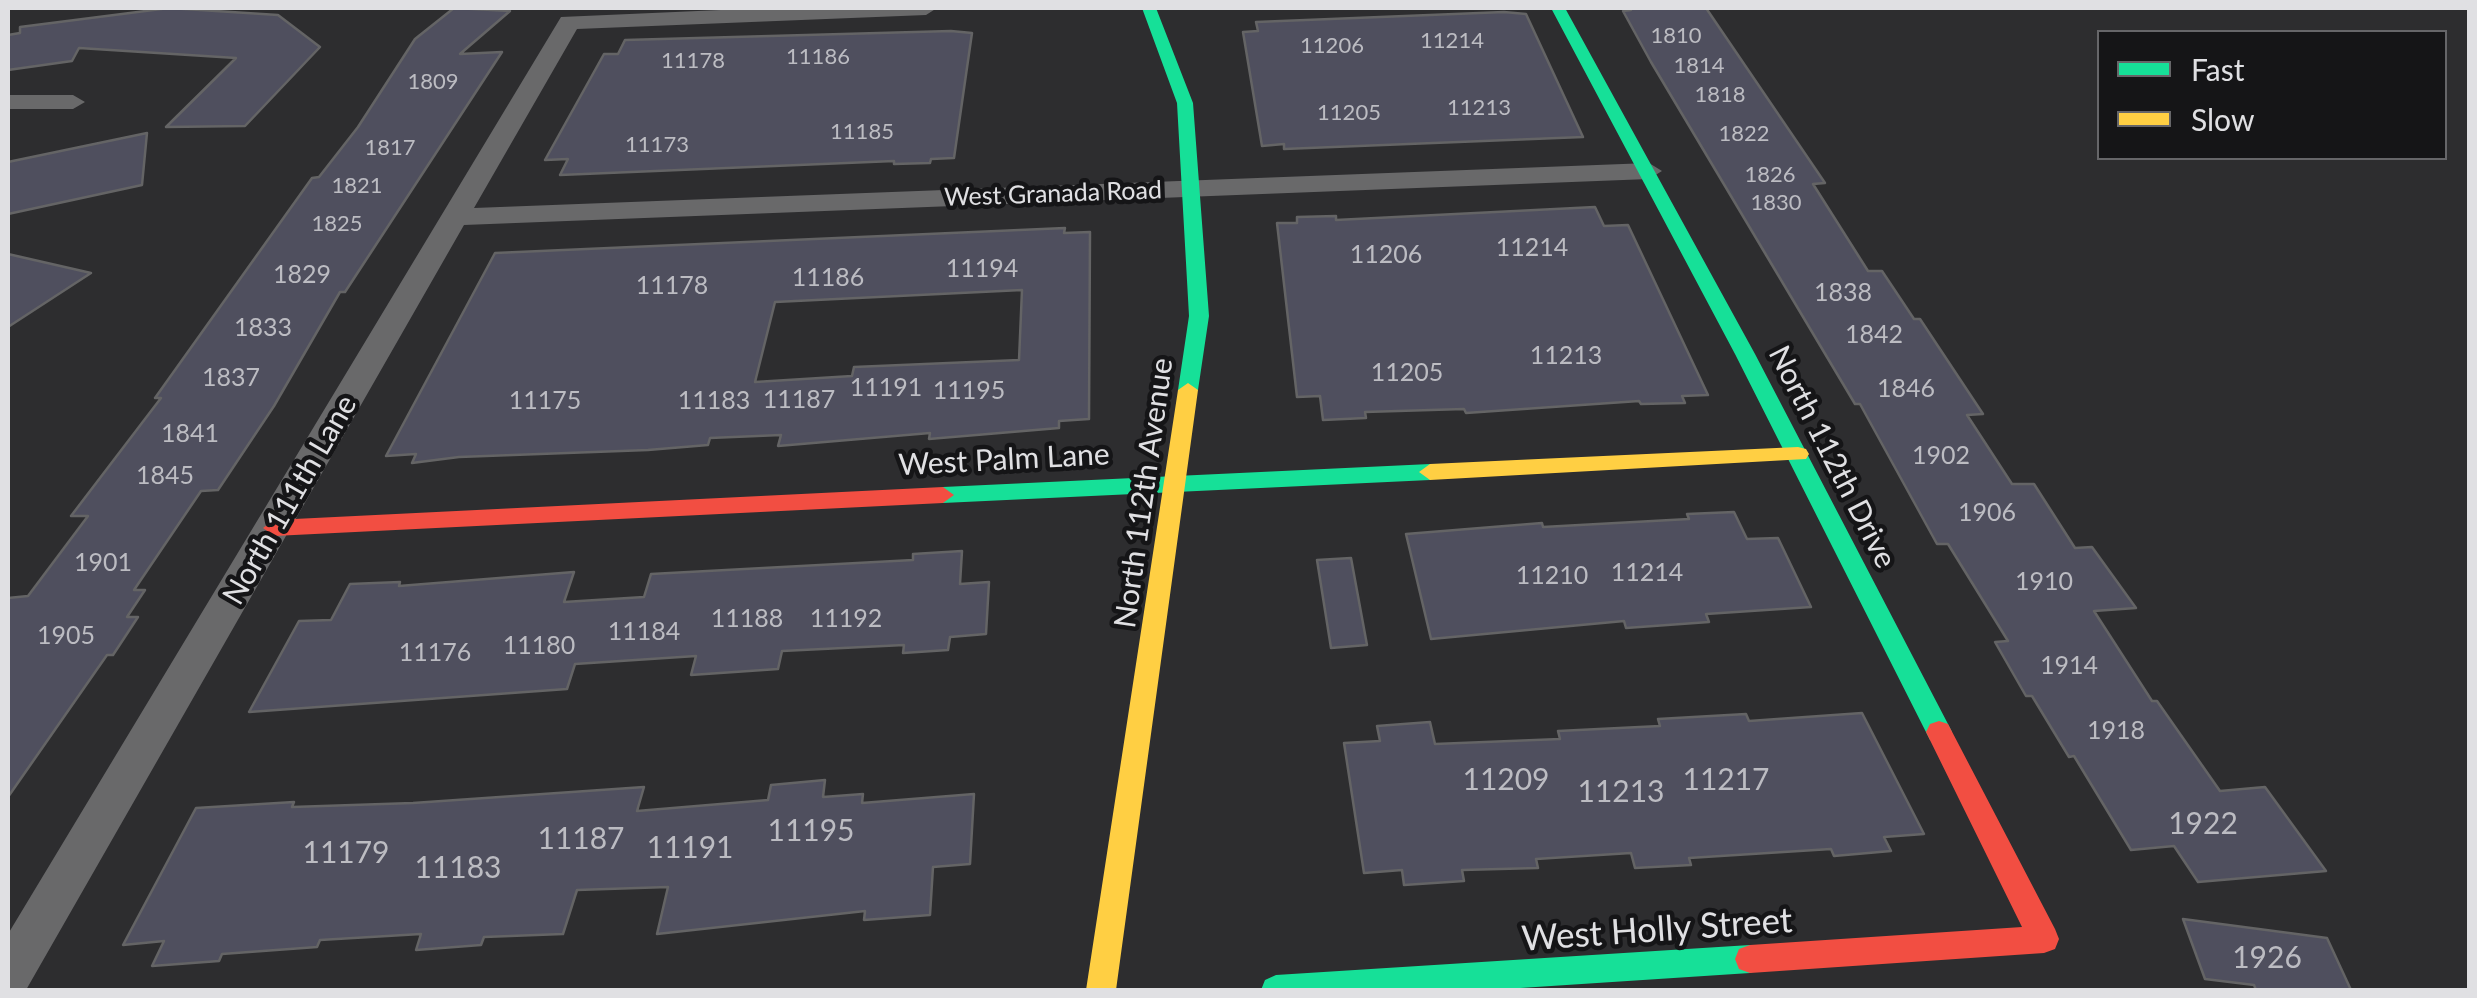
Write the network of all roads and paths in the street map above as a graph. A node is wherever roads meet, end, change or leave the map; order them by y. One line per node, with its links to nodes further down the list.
1 (926, 8): 8 (street, North 111th Lane)
2 (1150, 8): 7 (street, North 112th Avenue)
3 (1558, 8): 6 (street, North 112th Drive)
4 (8, 102): 5 (street)
5 (73, 102)
6 (1650, 171): 7 (street, West Granada Road); 9 (street, North 112th Drive)
7 (1192, 188): 8 (street, West Granada Road); 10 (street, North 112th Avenue)
8 (456, 216): 11 (street, North 111th Lane)
9 (1798, 454): 10 (street, West Palm Lane); 12 (street, North 112th Drive)
10 (1175, 484): 11 (street, West Palm Lane); 14 (street, North 112th Avenue)
11 (274, 528): 13 (street, North 111th Lane)
12 (2044, 939): 15 (street, West Holly Street)
13 (8, 978)
14 (1101, 990)
15 (1276, 990)

